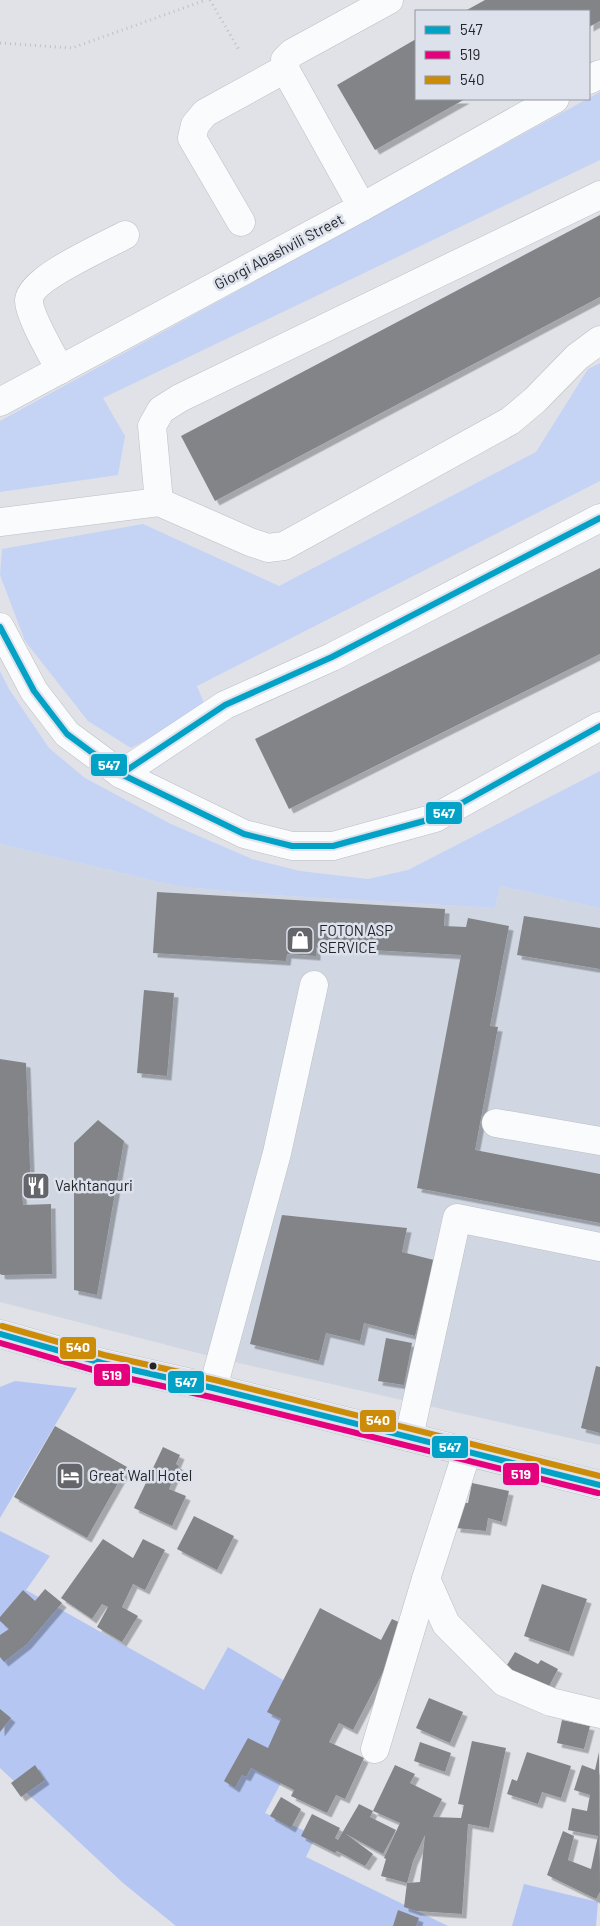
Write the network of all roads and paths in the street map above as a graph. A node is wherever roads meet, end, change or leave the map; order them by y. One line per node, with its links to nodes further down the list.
1 (206, 0): 4 (path)
2 (210, 0): 5 (path)
3 (389, 0): 6 (street)
4 (0, 44)
5 (239, 50)
6 (285, 69): 9 (street); 10 (street)
7 (553, 100): 9 (street, Giorgi Abashvili Street)
8 (600, 195): 15 (street)
9 (362, 207): 13 (street, Giorgi Abashvili Street)
10 (242, 222)
11 (125, 235): 13 (street)
12 (600, 340): 15 (street)
13 (60, 370): 14 (street, Giorgi Abashvili Street)
14 (0, 402)
15 (159, 502): 17 (street)
16 (600, 518): 20 (street)
17 (0, 522)
18 (0, 627): 20 (street)
19 (600, 726): 20 (street)
20 (121, 774)
21 (314, 985): 26 (street)
22 (496, 1123): 23 (street)
23 (600, 1141)
24 (600, 1248): 27 (street)
25 (0, 1334): 26 (street)
26 (214, 1388): 27 (street)
27 (409, 1437): 28 (street)
28 (467, 1452): 29 (street); 30 (street)
29 (600, 1485)
30 (426, 1579): 31 (street); 32 (street)
31 (600, 1714)
32 (375, 1748)

